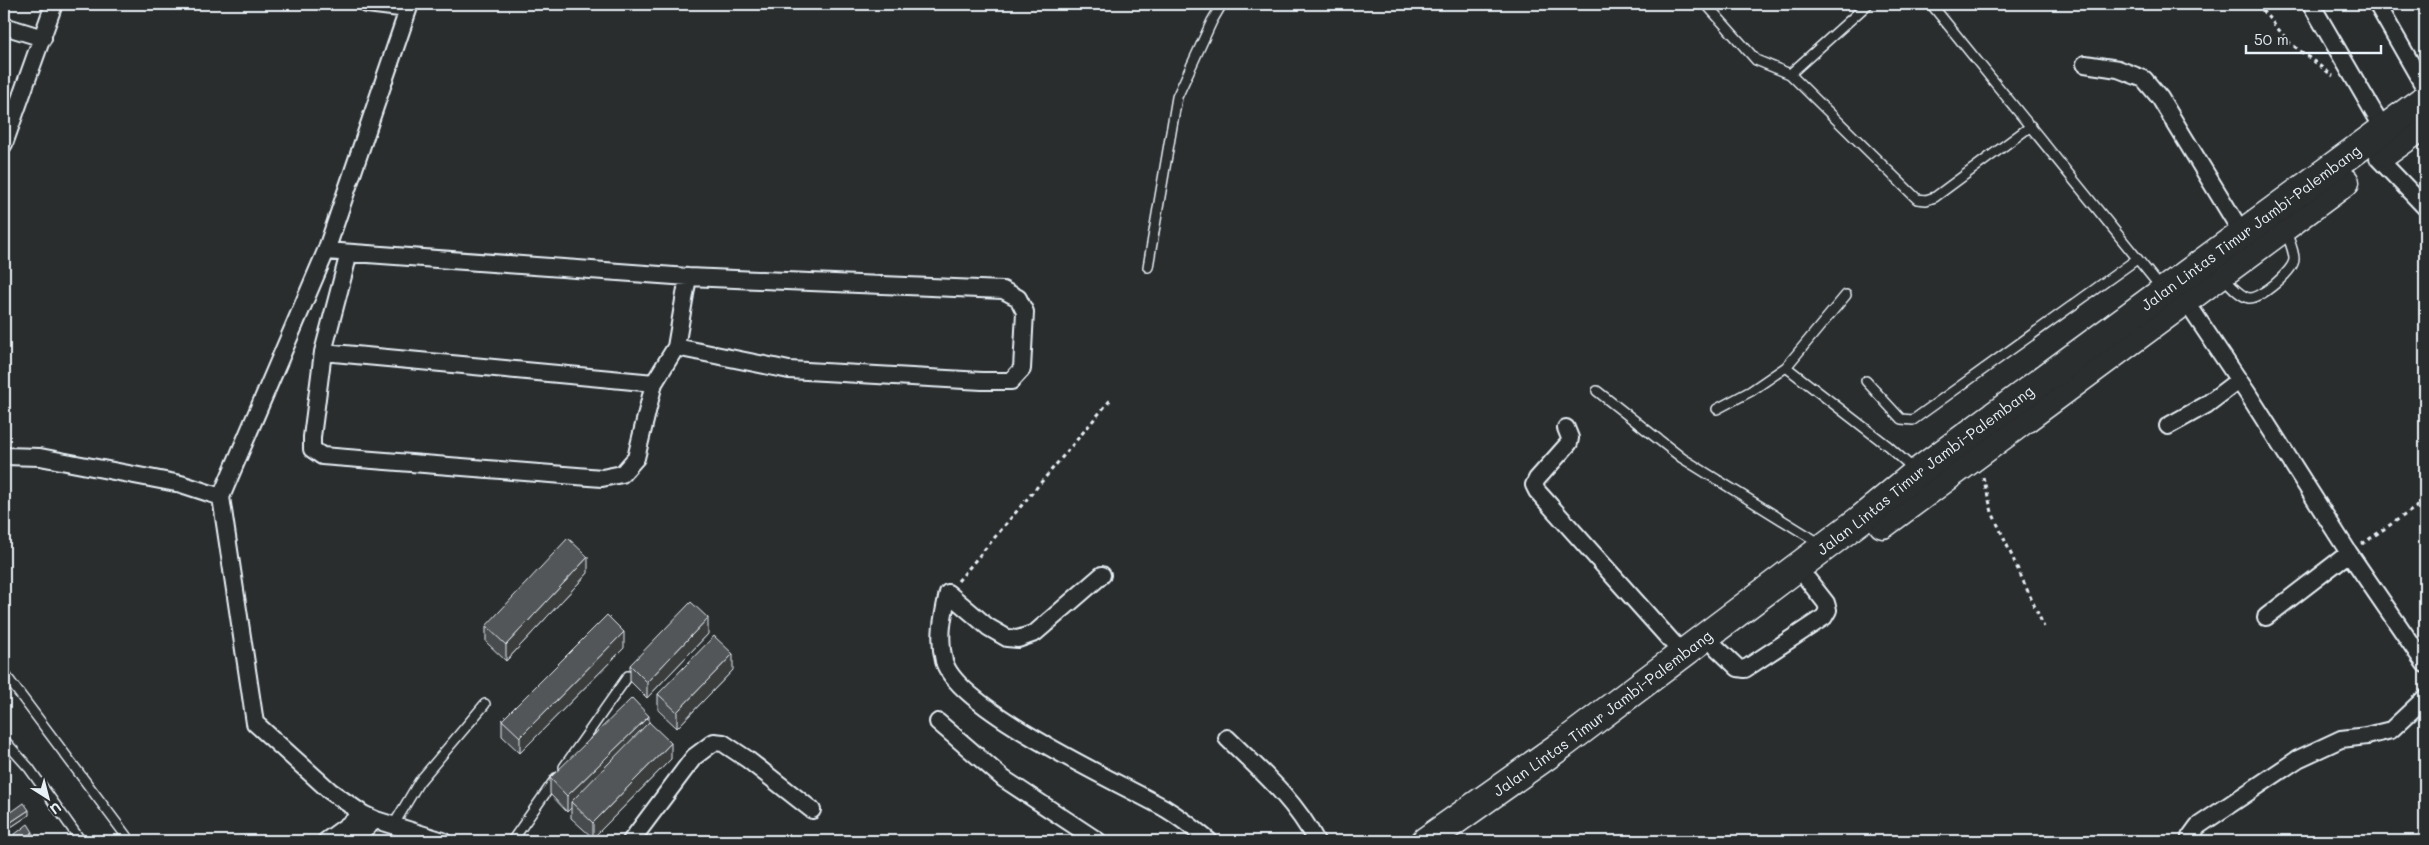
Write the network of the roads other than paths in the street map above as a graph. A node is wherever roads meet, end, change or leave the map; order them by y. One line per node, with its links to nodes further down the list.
1 (54, 4): 11 (street)
2 (367, 4): 9 (street)
3 (1222, 4): 27 (lane)
4 (1706, 4): 13 (lane)
5 (1868, 4): 13 (lane)
6 (1932, 4): 17 (lane)
7 (2311, 4): 18 (street)
8 (2377, 4): 14 (street)
9 (409, 6): 24 (street)
10 (4, 26): 11 (street)
11 (43, 38): 19 (street)
12 (2085, 64): 23 (street)
13 (1790, 74): 17 (lane)
14 (2425, 88)
15 (2425, 99): 18 (highway, Jalan Lintas Timur Jambi-Palembang)
16 (2425, 124): 20 (highway, Jalan Lintas Timur Jambi-Palembang)
17 (2031, 126): 26 (lane)
18 (2384, 130): 23 (highway, Jalan Lintas Timur Jambi-Palembang)
19 (4, 144)
20 (2378, 158): 21 (street); 22 (highway, Jalan Lintas Timur Jambi-Palembang)
21 (2425, 207)
22 (2284, 227): 28 (highway, Jalan Lintas Timur Jambi-Palembang); 28 (lane)
23 (2242, 233): 30 (highway, Jalan Lintas Timur Jambi-Palembang)
24 (326, 251): 25 (street); 44 (street)
25 (349, 253): 29 (street); 33 (street)
26 (2137, 259): 30 (lane); 36 (lane)
27 (1148, 267)
28 (2220, 275): 30 (highway, Jalan Lintas Timur Jambi-Palembang)
29 (688, 277): 32 (street); 32 (street)
30 (2174, 292): 35 (street); 43 (highway, Jalan Lintas Timur Jambi-Palembang); 48 (highway, Jalan Lintas Timur Jambi-Palembang)
31 (1846, 295): 34 (lane)
32 (676, 347): 37 (street)
33 (323, 352): 37 (street); 37 (street)
34 (1786, 367): 39 (lane); 43 (lane)
35 (2239, 380): 40 (street); 46 (street)
36 (1866, 381)
37 (654, 383)
38 (1597, 391): 45 (lane)
39 (1717, 409)
40 (2168, 426)
41 (1566, 428): 51 (street)
42 (4, 456): 44 (street)
43 (1918, 472): 45 (highway, Jalan Lintas Timur Jambi-Palembang)
44 (221, 497): 61 (street)
45 (1826, 546): 51 (highway, Jalan Lintas Timur Jambi-Palembang)
46 (2349, 553): 49 (street); 52 (street)
47 (1102, 575): 71 (street)
48 (1808, 580): 50 (highway, Jalan Lintas Timur Jambi-Palembang); 50 (street)
49 (2266, 617)
50 (1717, 648): 74 (highway, Jalan Lintas Timur Jambi-Palembang)
51 (1682, 653): 73 (highway, Jalan Lintas Timur Jambi-Palembang)
52 (2425, 664)
53 (4, 673): 64 (lane)
54 (628, 676): 68 (lane)
55 (2425, 698): 75 (street)
56 (485, 704): 62 (lane)
57 (938, 722): 70 (street)
58 (1227, 738): 72 (street)
59 (4, 740): 63 (lane)
60 (812, 810): 69 (street)
61 (369, 817): 62 (street); 65 (street); 66 (street)
62 (393, 826): 67 (street)
63 (80, 841)
64 (130, 841)
65 (326, 841)
66 (349, 841)
67 (443, 841)
68 (512, 841)
69 (630, 841)
70 (1098, 841)
71 (1209, 841)
72 (1316, 841)
73 (1426, 841)
74 (1454, 841)
75 (2190, 841)

